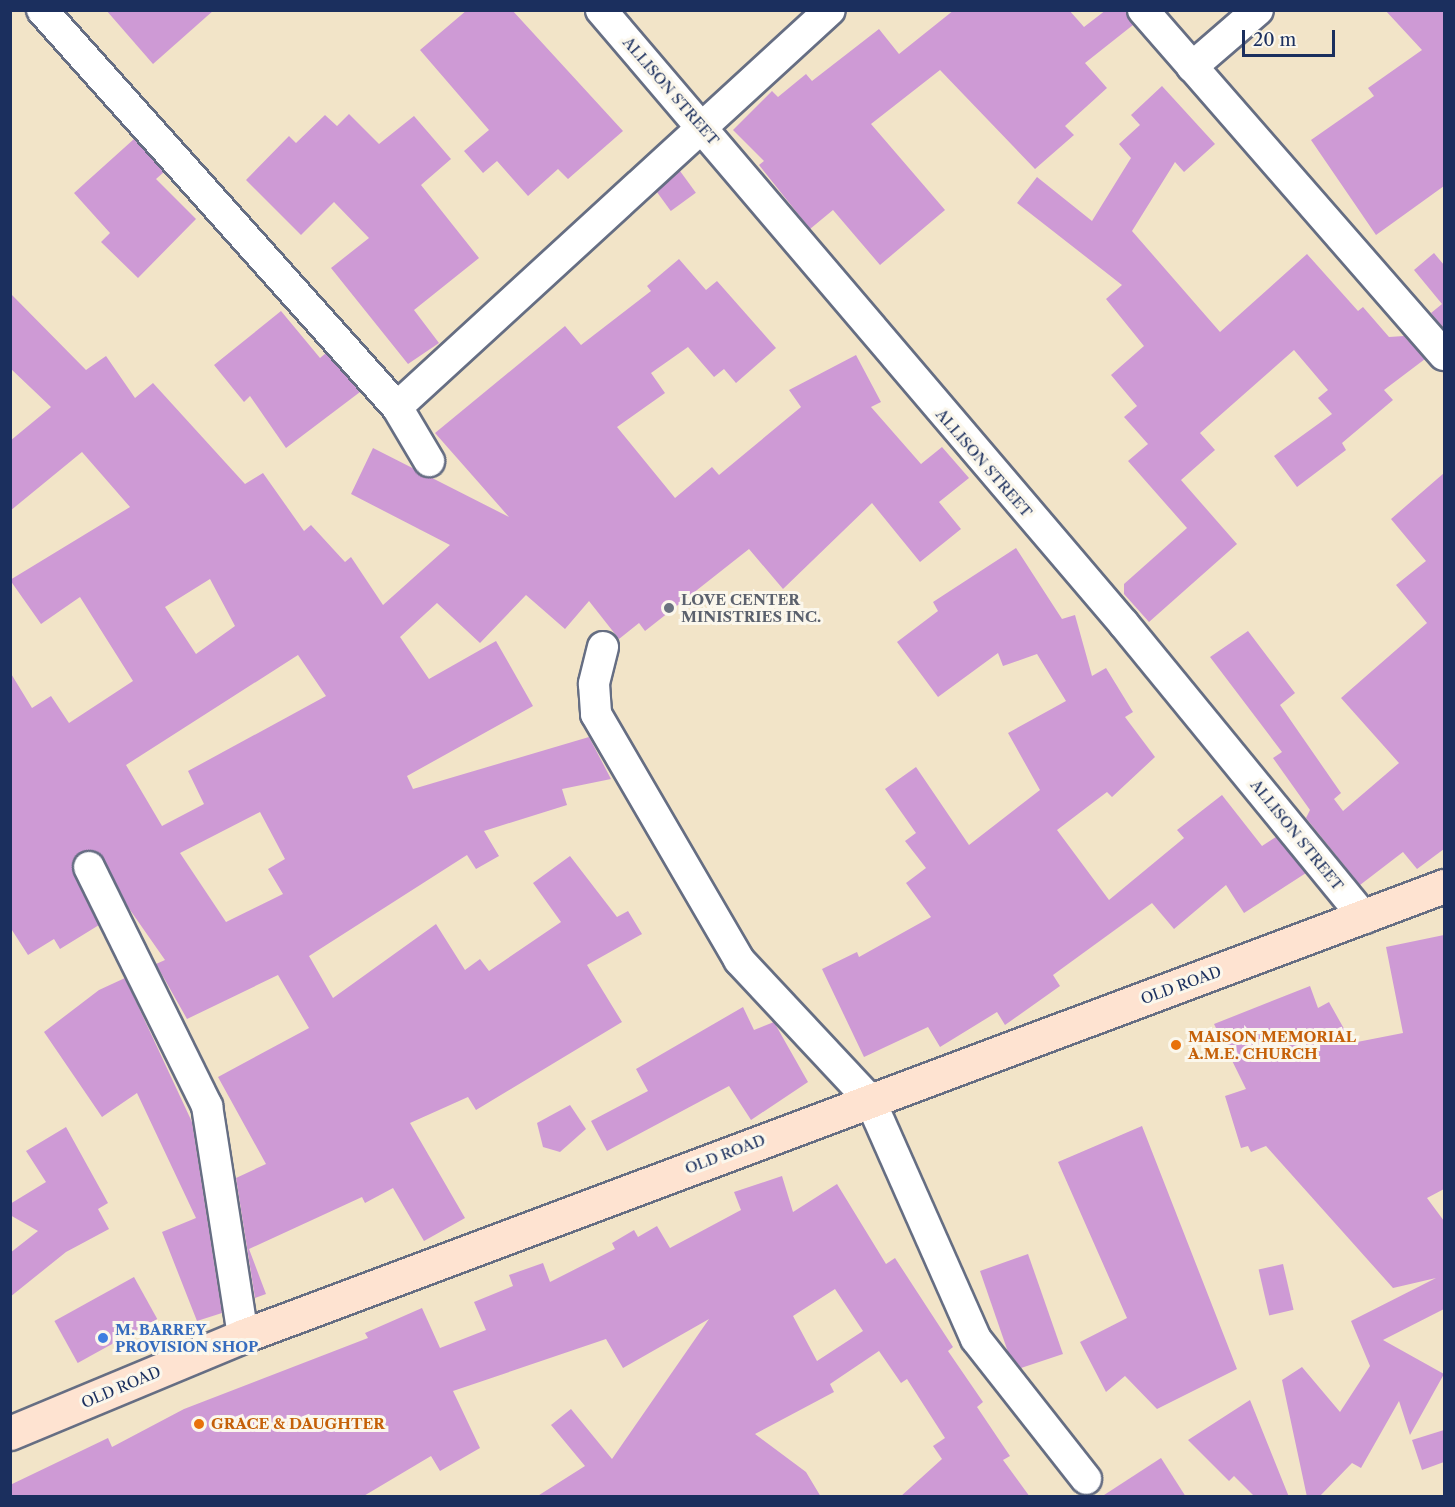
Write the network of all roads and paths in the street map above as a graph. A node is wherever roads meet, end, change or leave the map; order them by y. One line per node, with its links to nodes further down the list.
1 (42, 10): 9 (street)
2 (601, 10): 7 (street, ALLISON STREET)
3 (830, 10): 7 (street)
4 (1143, 10): 6 (street)
5 (1258, 10): 6 (street)
6 (1192, 67): 8 (street)
7 (701, 126): 9 (street); 14 (street, ALLISON STREET)
8 (1444, 355)
9 (397, 407): 10 (street)
10 (429, 461)
11 (603, 647): 15 (street)
12 (89, 867): 16 (street)
13 (1444, 886): 14 (street, OLD ROAD)
14 (1365, 918): 15 (street, OLD ROAD)
15 (870, 1100): 16 (street, OLD ROAD); 18 (street)
16 (243, 1336): 17 (street, OLD ROAD)
17 (10, 1433)
18 (1086, 1479)

